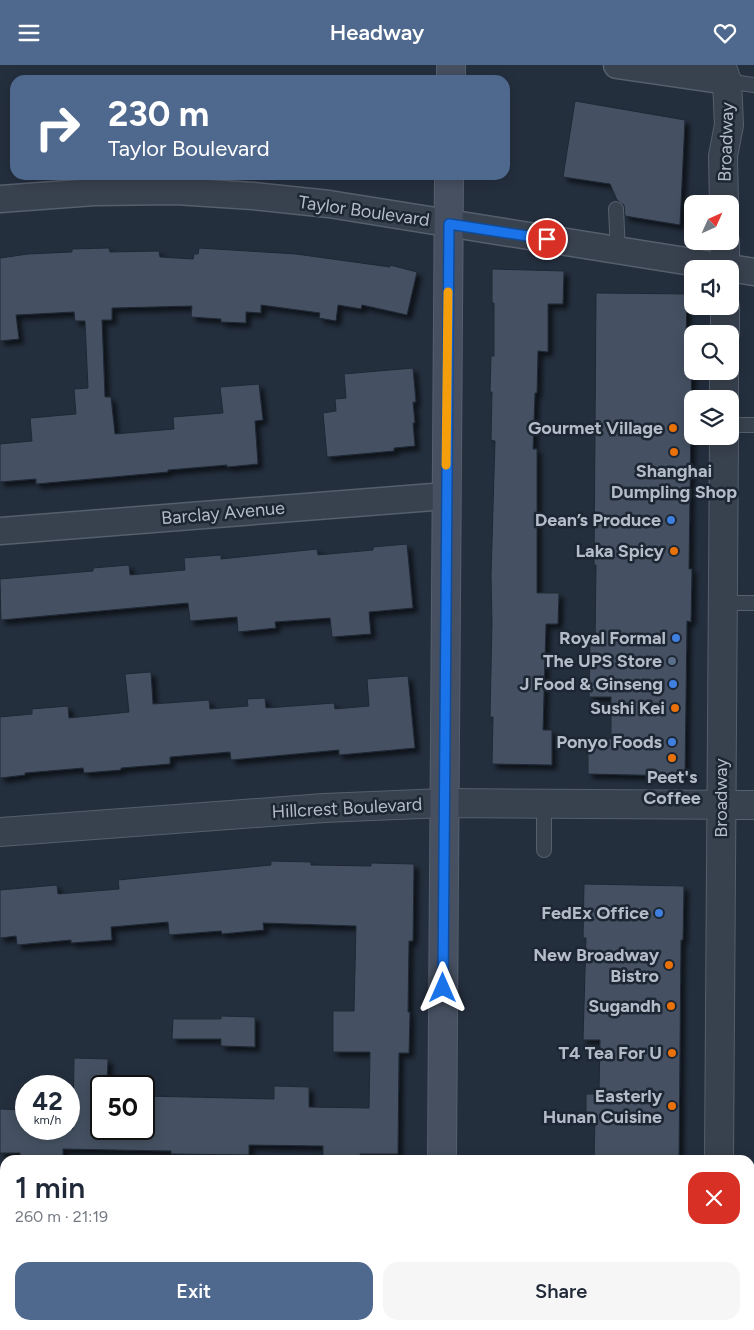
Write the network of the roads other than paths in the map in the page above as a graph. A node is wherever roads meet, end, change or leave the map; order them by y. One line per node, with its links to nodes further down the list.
1 (617, 65): 2 (street)
2 (728, 70): 3 (lane); 5 (street, Broadway)
3 (754, 85)
4 (449, 180): 8 (main road)
5 (724, 195)
6 (0, 199): 8 (street, Taylor Boulevard)
7 (616, 209): 9 (lane)
8 (449, 224): 9 (street, Taylor Boulevard); 15 (main road)
9 (618, 251): 10 (street, Taylor Boulevard)
10 (725, 259): 11 (street, Taylor Boulevard)
11 (754, 272)
12 (739, 425): 13 (lane)
13 (754, 425)
14 (724, 445): 17 (street, Broadway)
15 (446, 495): 16 (street, Barclay Avenue); 19 (main road)
16 (0, 531)
17 (722, 603): 18 (lane); 21 (street, Broadway)
18 (754, 603)
19 (444, 803): 20 (street, Hillcrest Boulevard); 23 (street, Hillcrest Boulevard); 25 (main road)
20 (544, 804): 21 (street, Hillcrest Boulevard); 24 (lane)
21 (721, 805): 22 (street, Hillcrest Boulevard); 26 (street, Broadway)
22 (754, 805)
23 (0, 832)
24 (544, 850)
25 (442, 1155)
26 (719, 1155)

